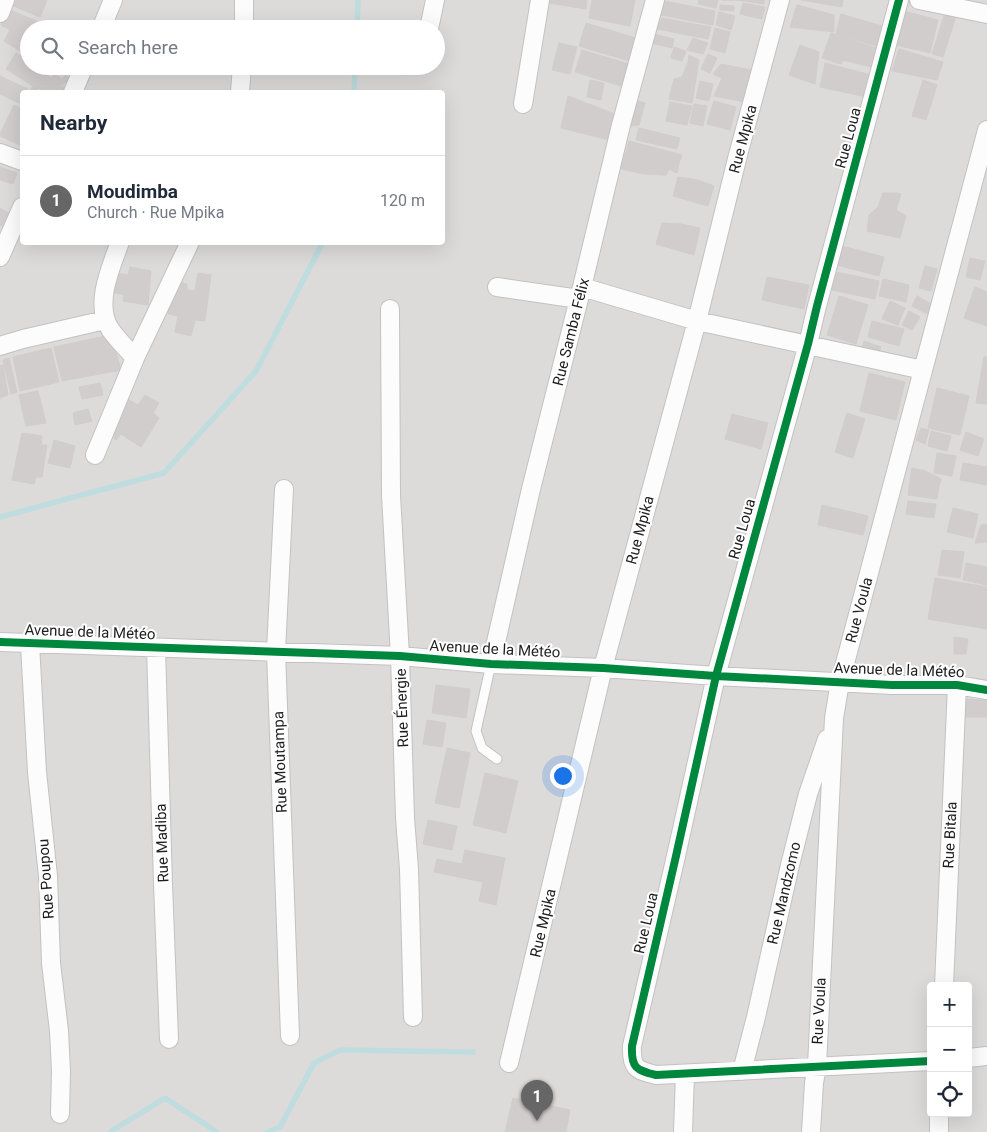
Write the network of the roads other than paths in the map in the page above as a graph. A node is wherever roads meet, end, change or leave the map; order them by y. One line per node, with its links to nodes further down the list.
1 (5, 0): 10 (street)
2 (114, 0): 12 (street)
3 (244, 0): 13 (street)
4 (435, 0): 14 (street)
5 (540, 0): 19 (street)
6 (655, 0): 28 (street, Rue Samba Félix)
7 (780, 0): 31 (street, Rue Mpika)
8 (899, 0): 32 (street, Rue Loua)
9 (919, 0): 11 (street)
10 (0, 13)
11 (987, 14)
12 (105, 20)
13 (244, 20)
14 (431, 20)
15 (80, 75): 17 (street)
16 (241, 75): 18 (street)
17 (74, 90)
18 (240, 90)
19 (523, 104)
20 (987, 130): 35 (street, Rue Voula)
21 (0, 153): 22 (street)
22 (20, 160)
23 (20, 212): 26 (street)
24 (119, 245): 30 (street)
25 (189, 245): 34 (street)
26 (0, 257)
27 (497, 287): 28 (street)
28 (581, 293): 31 (street); 43 (street, Rue Samba Félix)
29 (390, 309): 42 (street, Rue Énergie)
30 (105, 320): 33 (street); 34 (street)
31 (697, 321): 32 (street); 44 (street, Rue Mpika)
32 (808, 344): 35 (street); 45 (street, Rue Loua)
33 (0, 346)
34 (135, 358): 36 (street)
35 (923, 370): 46 (street, Rue Voula)
36 (95, 455)
37 (284, 489): 41 (street, Rue Moutampa)
38 (0, 642): 39 (street, Avenue de la Météo)
39 (30, 644): 40 (street, Avenue de la Météo); 62 (street, Rue Poupou)
40 (156, 648): 41 (street, Avenue de la Météo); 54 (street, Rue Madiba)
41 (276, 651): 42 (street, Avenue de la Météo); 53 (street, Rue Moutampa)
42 (400, 656): 43 (street, Avenue de la Météo); 52 (street, Rue Énergie)
43 (491, 664): 44 (street, Avenue de la Météo); 50 (lane)
44 (603, 668): 45 (street, Avenue de la Météo); 58 (street, Rue Mpika)
45 (716, 676): 46 (street, Avenue de la Météo); 61 (street, Rue Loua)
46 (840, 682): 47 (street, Avenue de la Météo); 49 (street, Rue Voula)
47 (957, 685): 48 (street, Avenue de la Météo); 51 (street, Rue Bitala)
48 (987, 690)
49 (834, 718): 59 (street, Rue Voula); 60 (street, Rue Mandzomo)
50 (497, 759)
51 (944, 982)
52 (414, 1017)
53 (290, 1036)
54 (169, 1039)
55 (987, 1056): 56 (street)
56 (972, 1058)
57 (927, 1061): 59 (street)
58 (509, 1063)
59 (817, 1066): 60 (street); 65 (street, Rue Voula)
60 (742, 1071): 61 (street)
61 (685, 1074): 64 (street)
62 (60, 1114)
63 (939, 1117): 66 (street)
64 (683, 1132)
65 (811, 1132)
66 (939, 1132)

